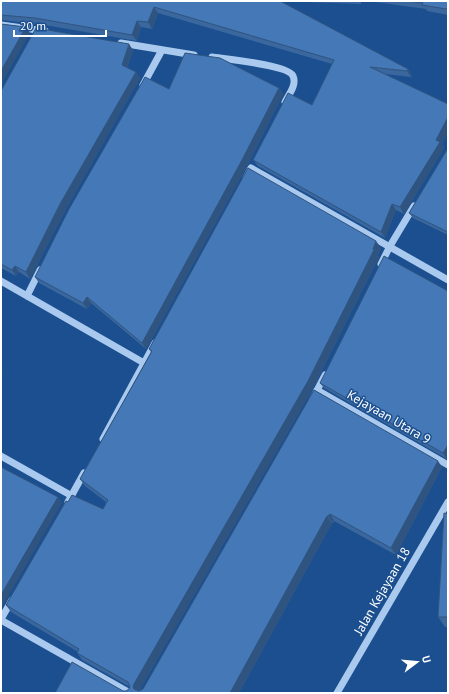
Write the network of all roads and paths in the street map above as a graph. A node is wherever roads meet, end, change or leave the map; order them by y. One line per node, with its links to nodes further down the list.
1 (1, 25): 2 (street)
2 (54, 32)
3 (116, 42): 4 (street)
4 (162, 50): 5 (street); 6 (street)
5 (139, 91)
6 (283, 107)
7 (244, 182): 9 (street)
8 (419, 199): 9 (street)
9 (390, 246): 11 (street); 12 (street)
10 (44, 261): 14 (street)
11 (376, 274)
12 (448, 280)
13 (1, 281): 14 (street)
14 (27, 296): 16 (street)
15 (159, 335): 16 (street)
16 (144, 362): 20 (street)
17 (328, 369): 18 (street)
18 (317, 390): 19 (street); 22 (street, Kejayaan Utara 9)
19 (310, 404)
20 (101, 443)
21 (1, 456): 24 (street)
22 (448, 465)
23 (86, 470): 24 (street)
24 (72, 496): 26 (street)
25 (448, 502): 30 (street, Jalan Kejayaan 18)
26 (64, 510)
27 (17, 592): 28 (street)
28 (1, 619): 29 (street)
29 (130, 693)
30 (337, 693)

